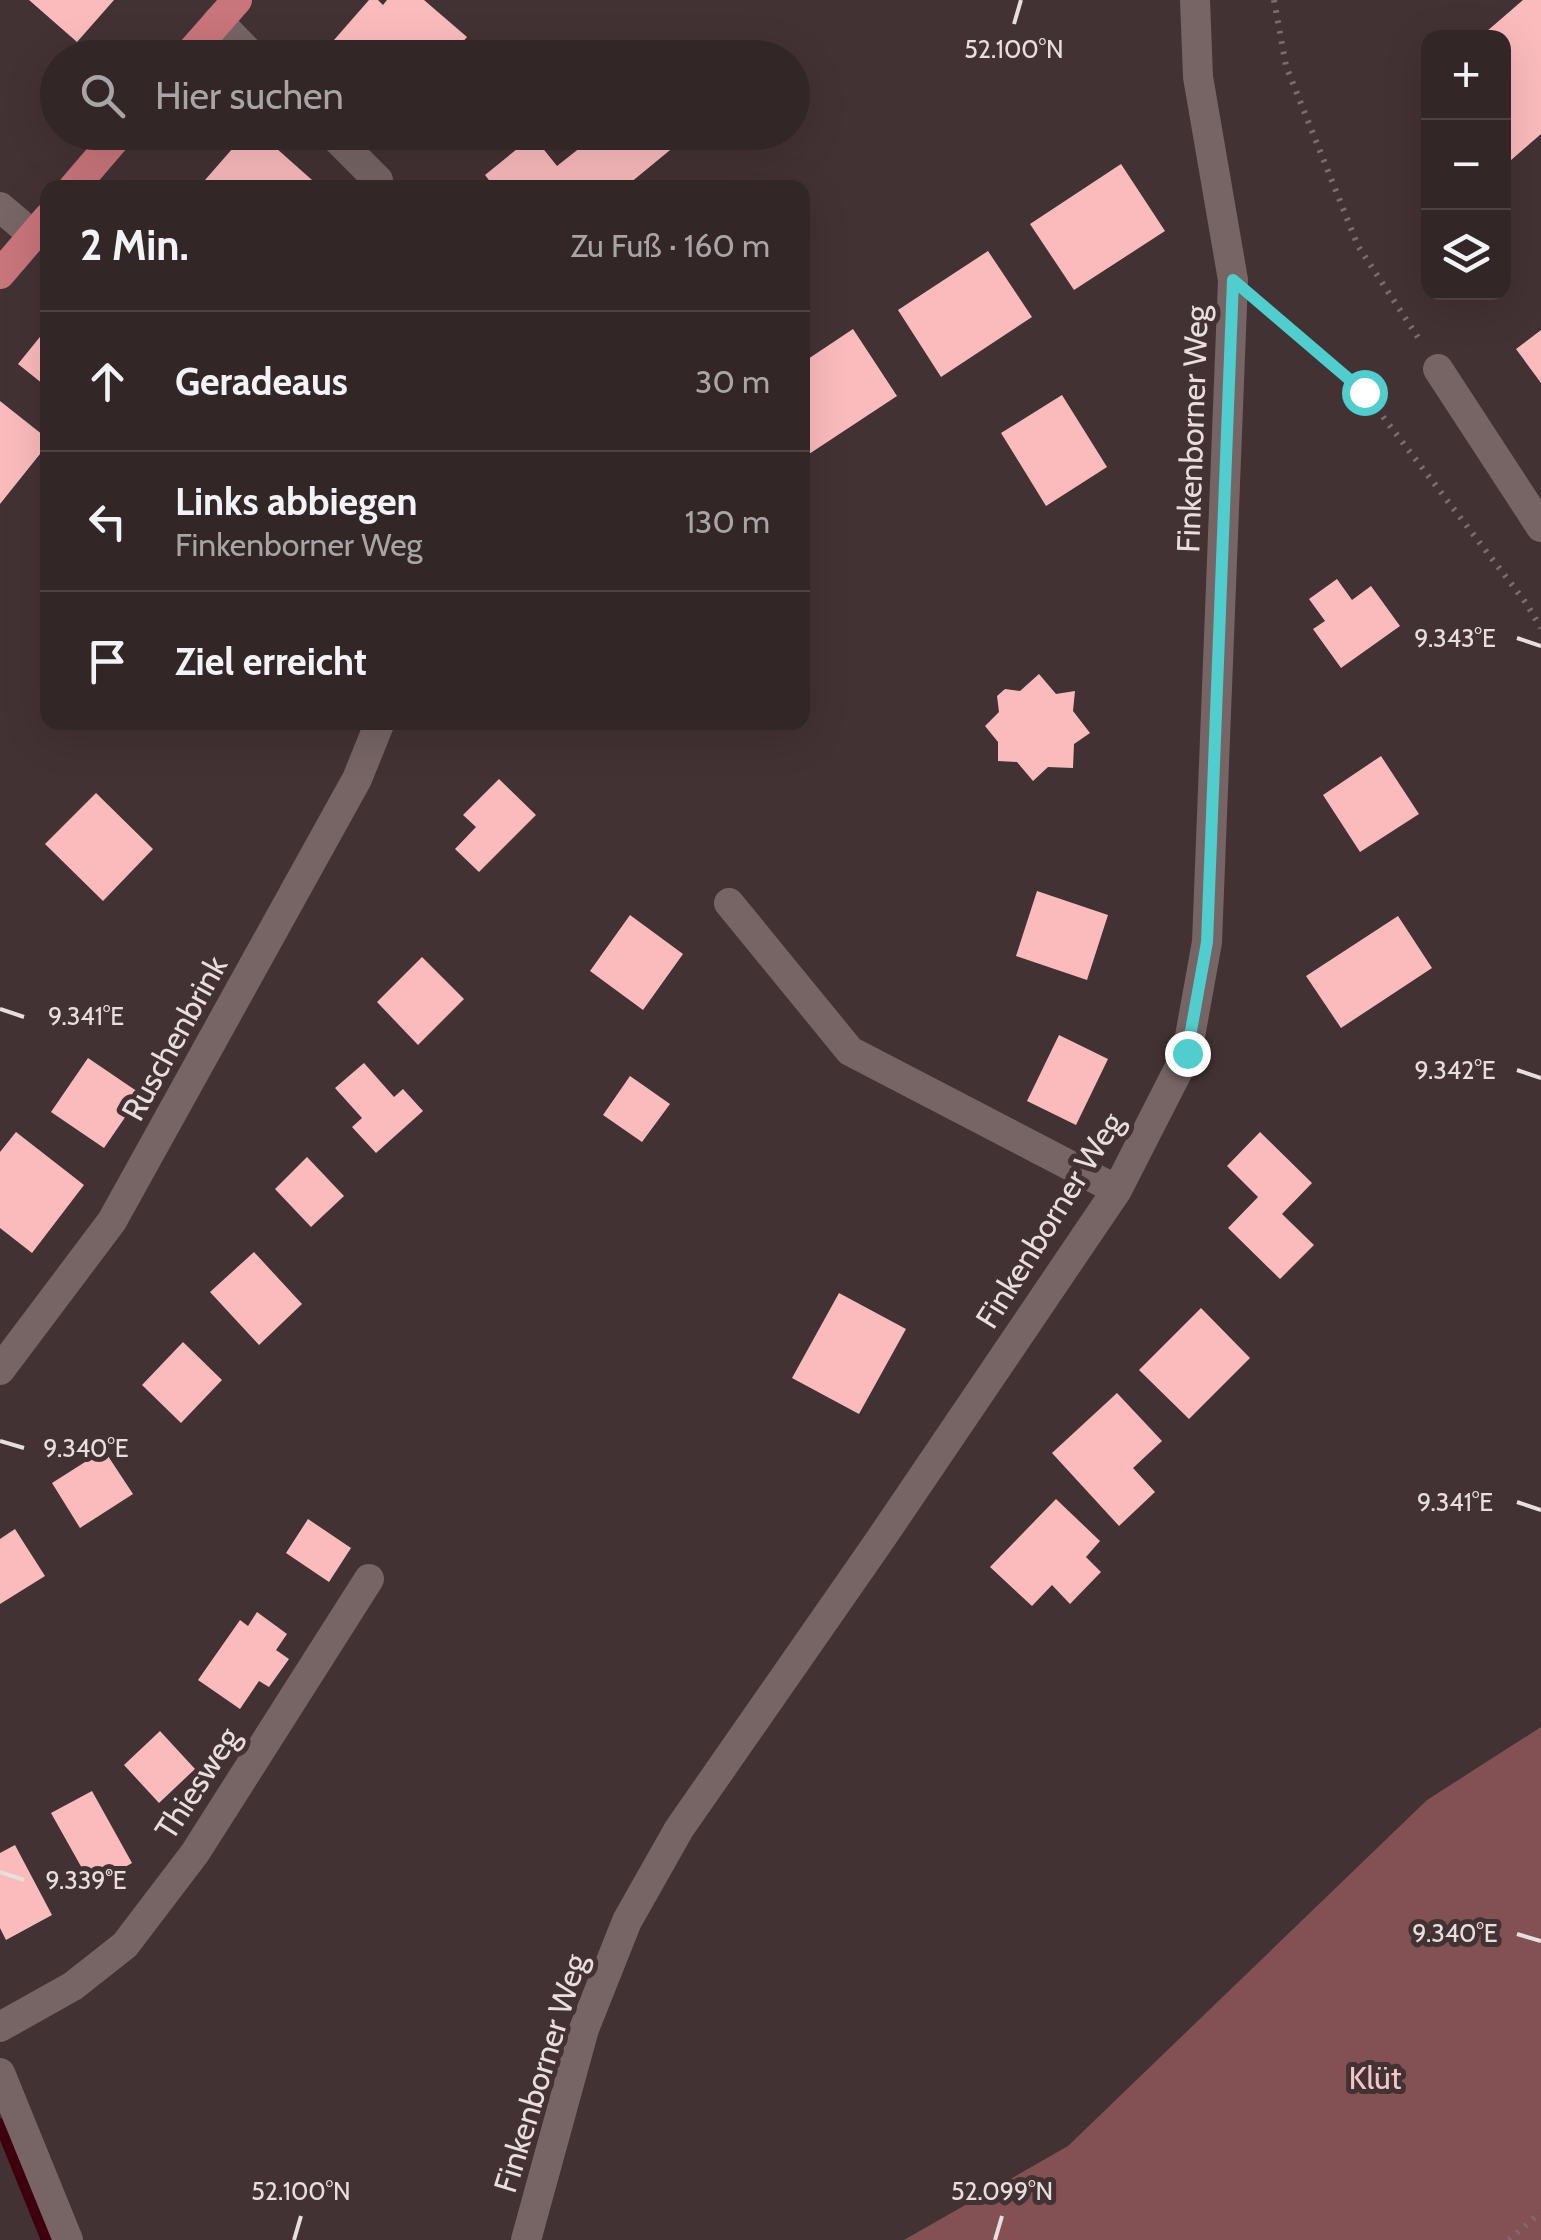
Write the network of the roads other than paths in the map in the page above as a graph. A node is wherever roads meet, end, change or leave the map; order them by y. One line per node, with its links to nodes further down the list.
1 (1195, 0): 16 (street, Finkenborner Weg)
2 (228, 10): 3 (main road); 4 (street)
3 (202, 40)
4 (244, 40)
5 (106, 150): 7 (main road)
6 (348, 150): 8 (street)
7 (81, 180)
8 (378, 180)
9 (0, 207): 10 (street)
10 (40, 226): 11 (main road)
11 (0, 274)
12 (1438, 368): 13 (street)
13 (1541, 527)
14 (377, 730): 17 (street, Ruschenbrink)
15 (730, 903): 16 (street)
16 (1117, 1190): 22 (street, Finkenborner Weg)
17 (0, 1370)
18 (369, 1578): 19 (street, Thiesweg)
19 (0, 2027)
20 (0, 2073): 21 (street)
21 (68, 2240)
22 (526, 2240)

